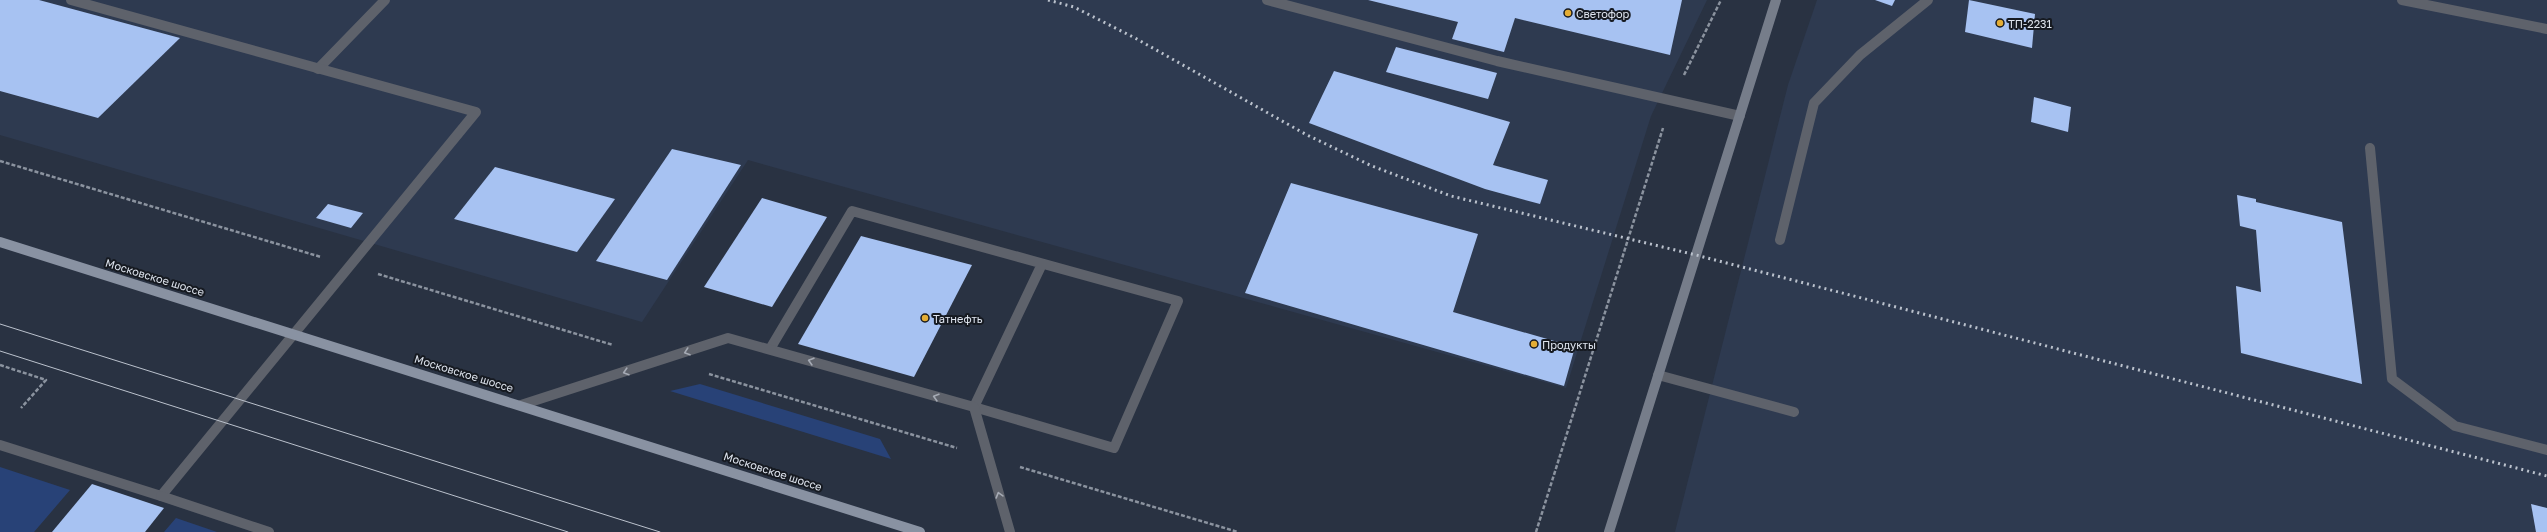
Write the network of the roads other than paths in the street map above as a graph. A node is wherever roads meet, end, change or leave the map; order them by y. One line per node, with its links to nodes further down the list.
1 (71, 0): 8 (lane)
2 (385, 0): 8 (lane)
3 (1267, 0): 9 (lane)
4 (1776, 0): 9 (main road)
5 (1928, 0): 11 (lane)
6 (2402, 0): 7 (lane)
7 (2547, 29)
8 (318, 69): 14 (lane)
9 (1740, 116): 16 (main road)
10 (2370, 148): 21 (lane)
11 (1780, 240)
12 (0, 242): 14 (main road, Московское шоссе)
13 (1042, 264): 15 (lane); 18 (lane); 18 (lane)
14 (293, 333): 17 (main road, Московское шоссе); 22 (lane)
15 (770, 349): 17 (lane, one-way to 17); 18 (lane, one-way to 15)
16 (1658, 375): 19 (lane); 26 (main road)
17 (521, 405): 24 (main road, Московское шоссе)
18 (974, 407): 25 (lane, one-way to 18)
19 (1794, 412)
20 (0, 445): 22 (lane)
21 (2547, 450)
22 (161, 496): 23 (lane)
23 (269, 532)
24 (920, 532)
25 (1010, 532)
26 (1609, 532)

